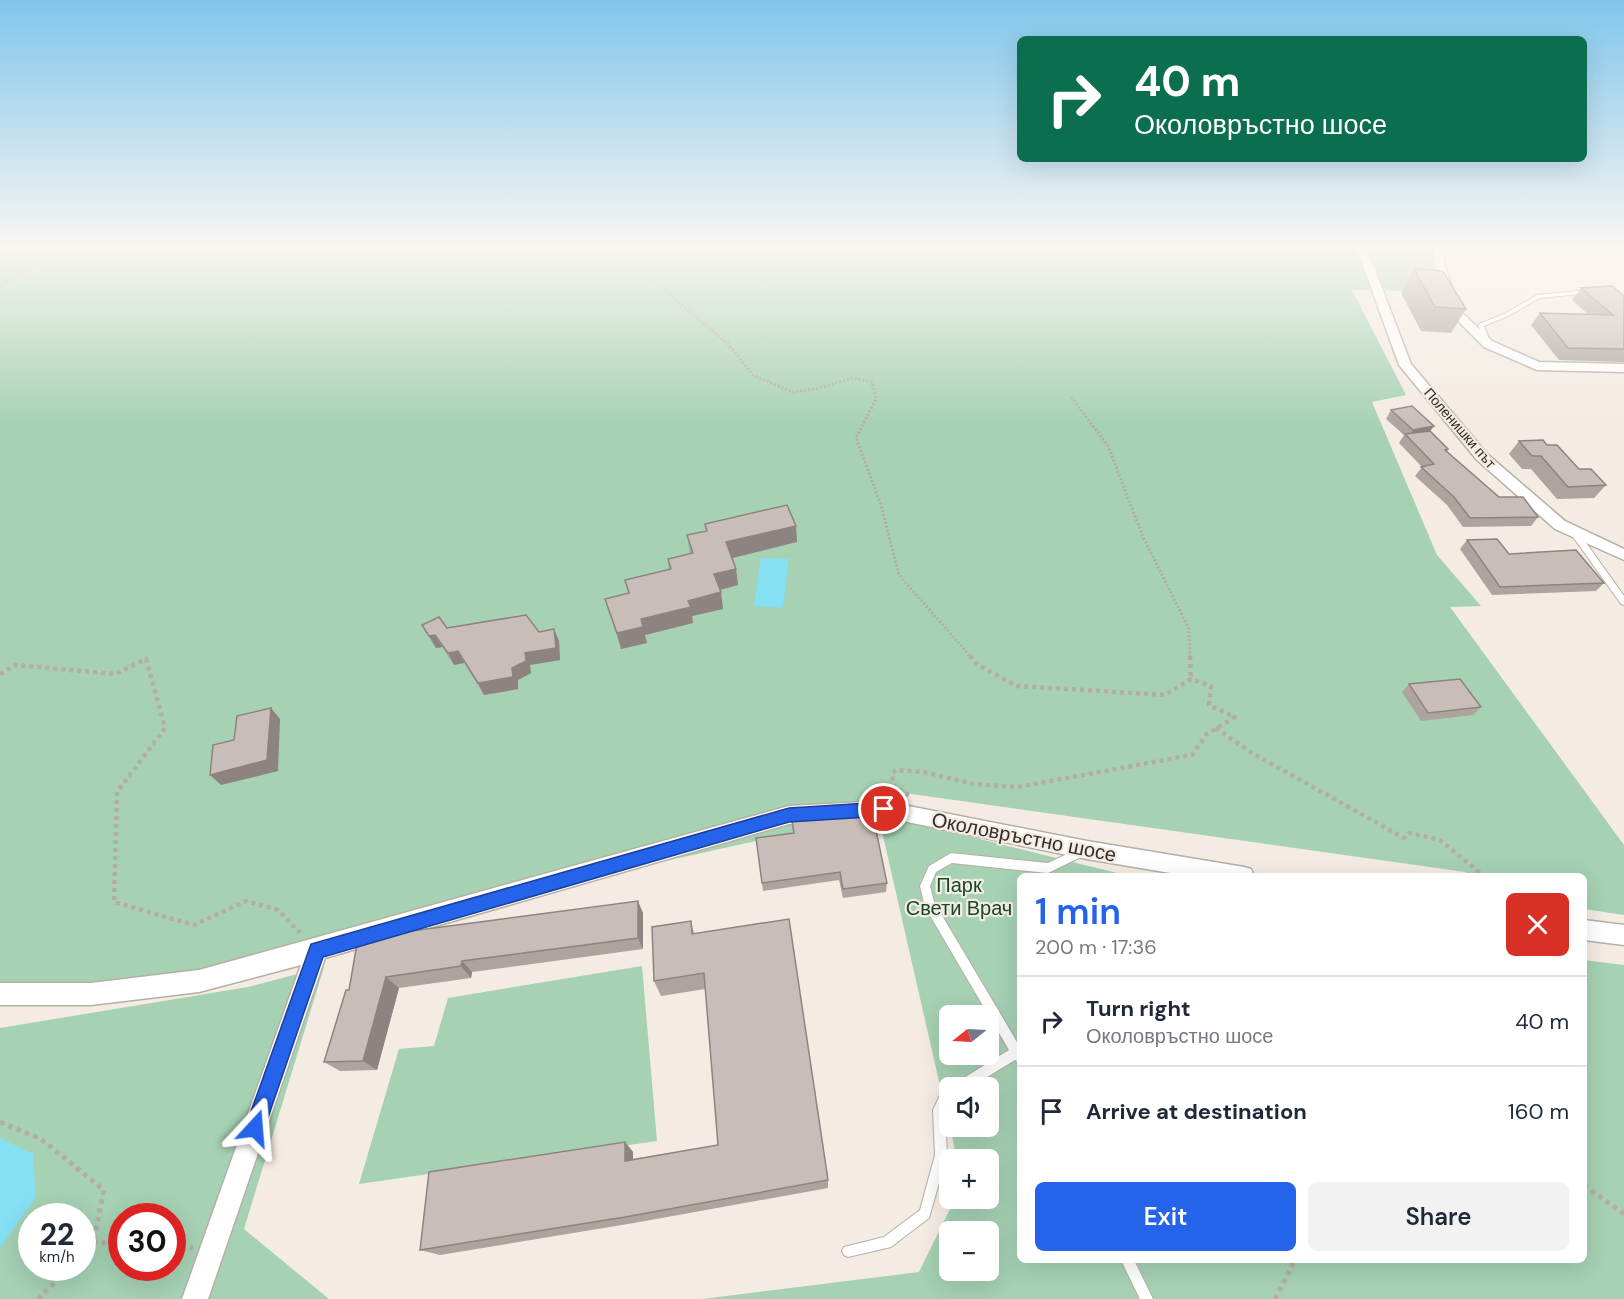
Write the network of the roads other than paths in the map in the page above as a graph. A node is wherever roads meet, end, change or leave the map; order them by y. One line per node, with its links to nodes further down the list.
1 (1383, 307): 6 (street, Поленишки път)
2 (1453, 307): 4 (street)
3 (1521, 307): 4 (lane)
4 (1488, 344): 5 (street)
5 (1624, 368)
6 (1574, 532): 7 (street, Поленишки път); 8 (lane)
7 (1624, 555)
8 (1624, 602)
9 (1087, 850): 10 (street, Околовръстно шосе); 13 (street, Околовръстно шосе); 15 (lane)
10 (1226, 873)
11 (1587, 930): 12 (street)
12 (1624, 935)
13 (317, 950): 14 (street, Околовръстно шосе); 21 (street)
14 (0, 994)
15 (1017, 1053)
16 (1017, 1056): 17 (lane)
17 (978, 1077)
18 (941, 1137): 19 (lane)
19 (848, 1251)
20 (1129, 1263): 22 (lane)
21 (195, 1299)
22 (1147, 1299)

